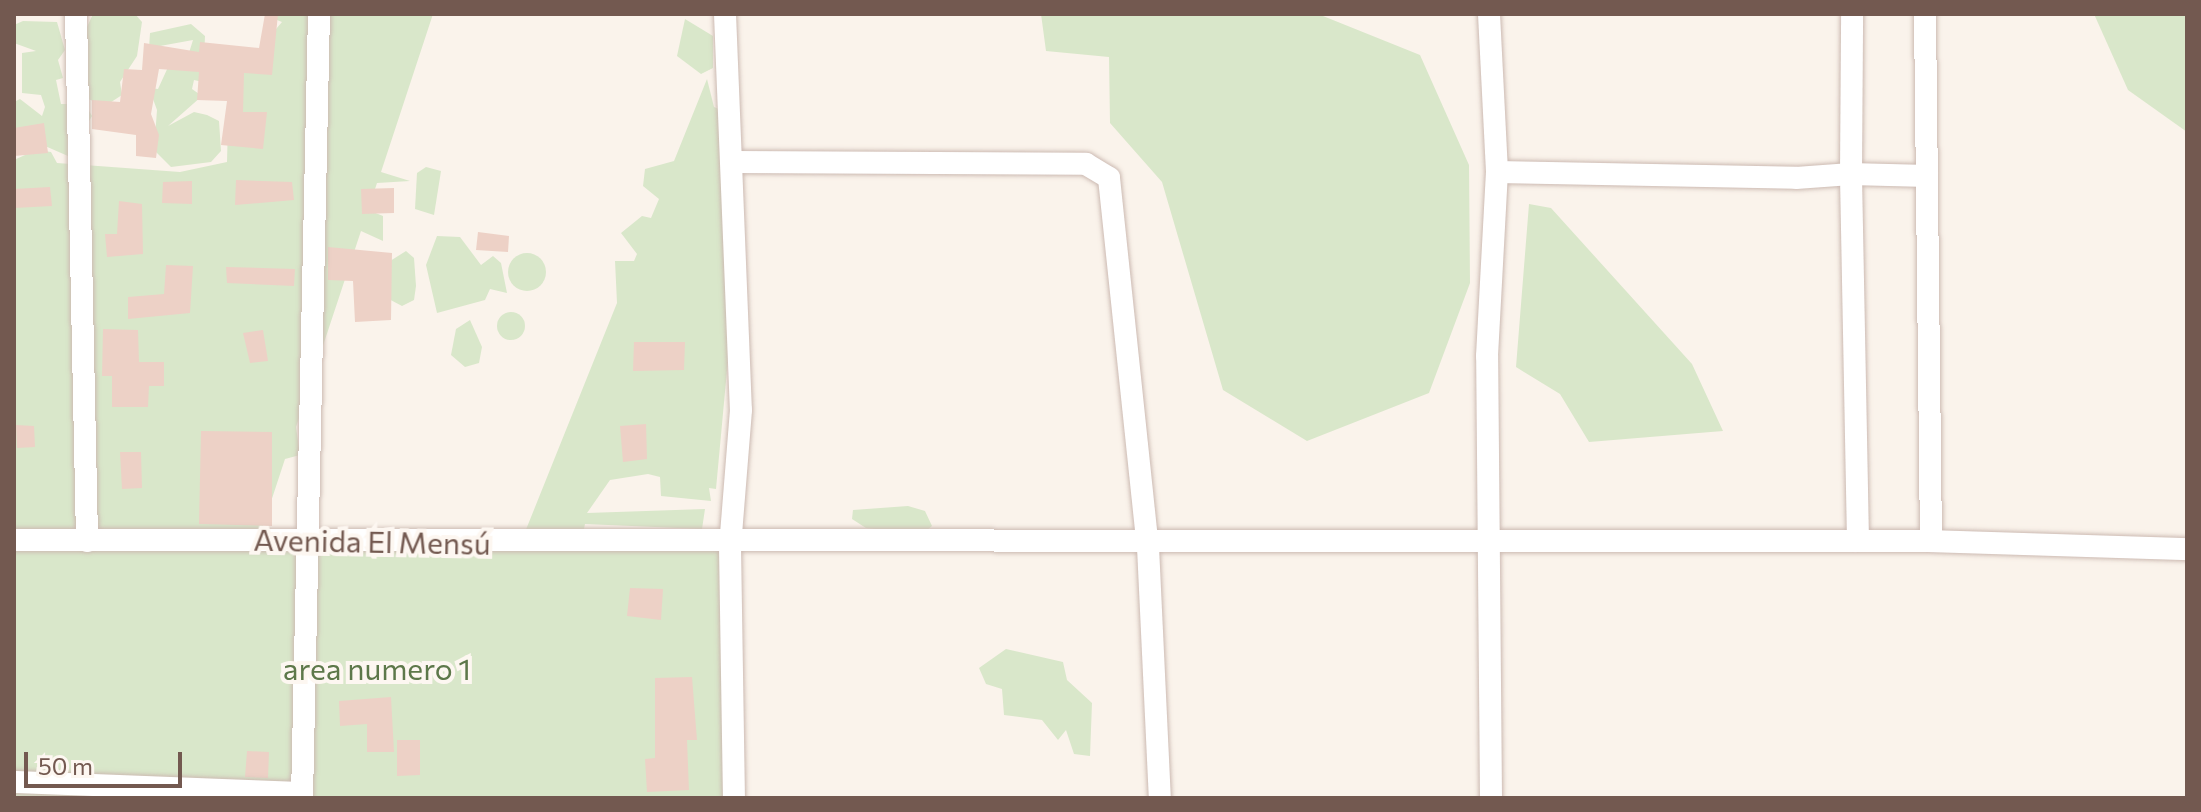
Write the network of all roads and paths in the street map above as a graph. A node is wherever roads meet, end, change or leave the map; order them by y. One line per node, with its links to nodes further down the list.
1 (76, 14): 13 (street)
2 (319, 14): 11 (street)
3 (725, 14): 7 (street)
4 (1489, 14): 8 (street)
5 (1852, 14): 9 (street)
6 (1925, 14): 10 (street)
7 (733, 162): 17 (street); 18 (street)
8 (1497, 172): 9 (street); 16 (street)
9 (1851, 174): 10 (street); 14 (street)
10 (1927, 176): 15 (street)
11 (308, 538): 13 (street, Avenida El Mensú); 18 (street, Avenida El Mensú); 21 (street)
12 (14, 540): 13 (street, Avenida El Mensú)
13 (87, 541)
14 (1858, 541): 15 (street, Avenida El Mensú); 16 (street, Avenida El Mensú)
15 (1931, 541): 19 (street, Avenida El Mensú)
16 (1492, 542): 17 (street, Avenida El Mensú); 24 (street)
17 (1147, 543): 18 (street, Avenida El Mensú); 23 (street)
18 (730, 546): 22 (street)
19 (2187, 549)
20 (14, 782): 21 (street)
21 (302, 795)
22 (734, 798)
23 (1160, 798)
24 (1491, 798)

